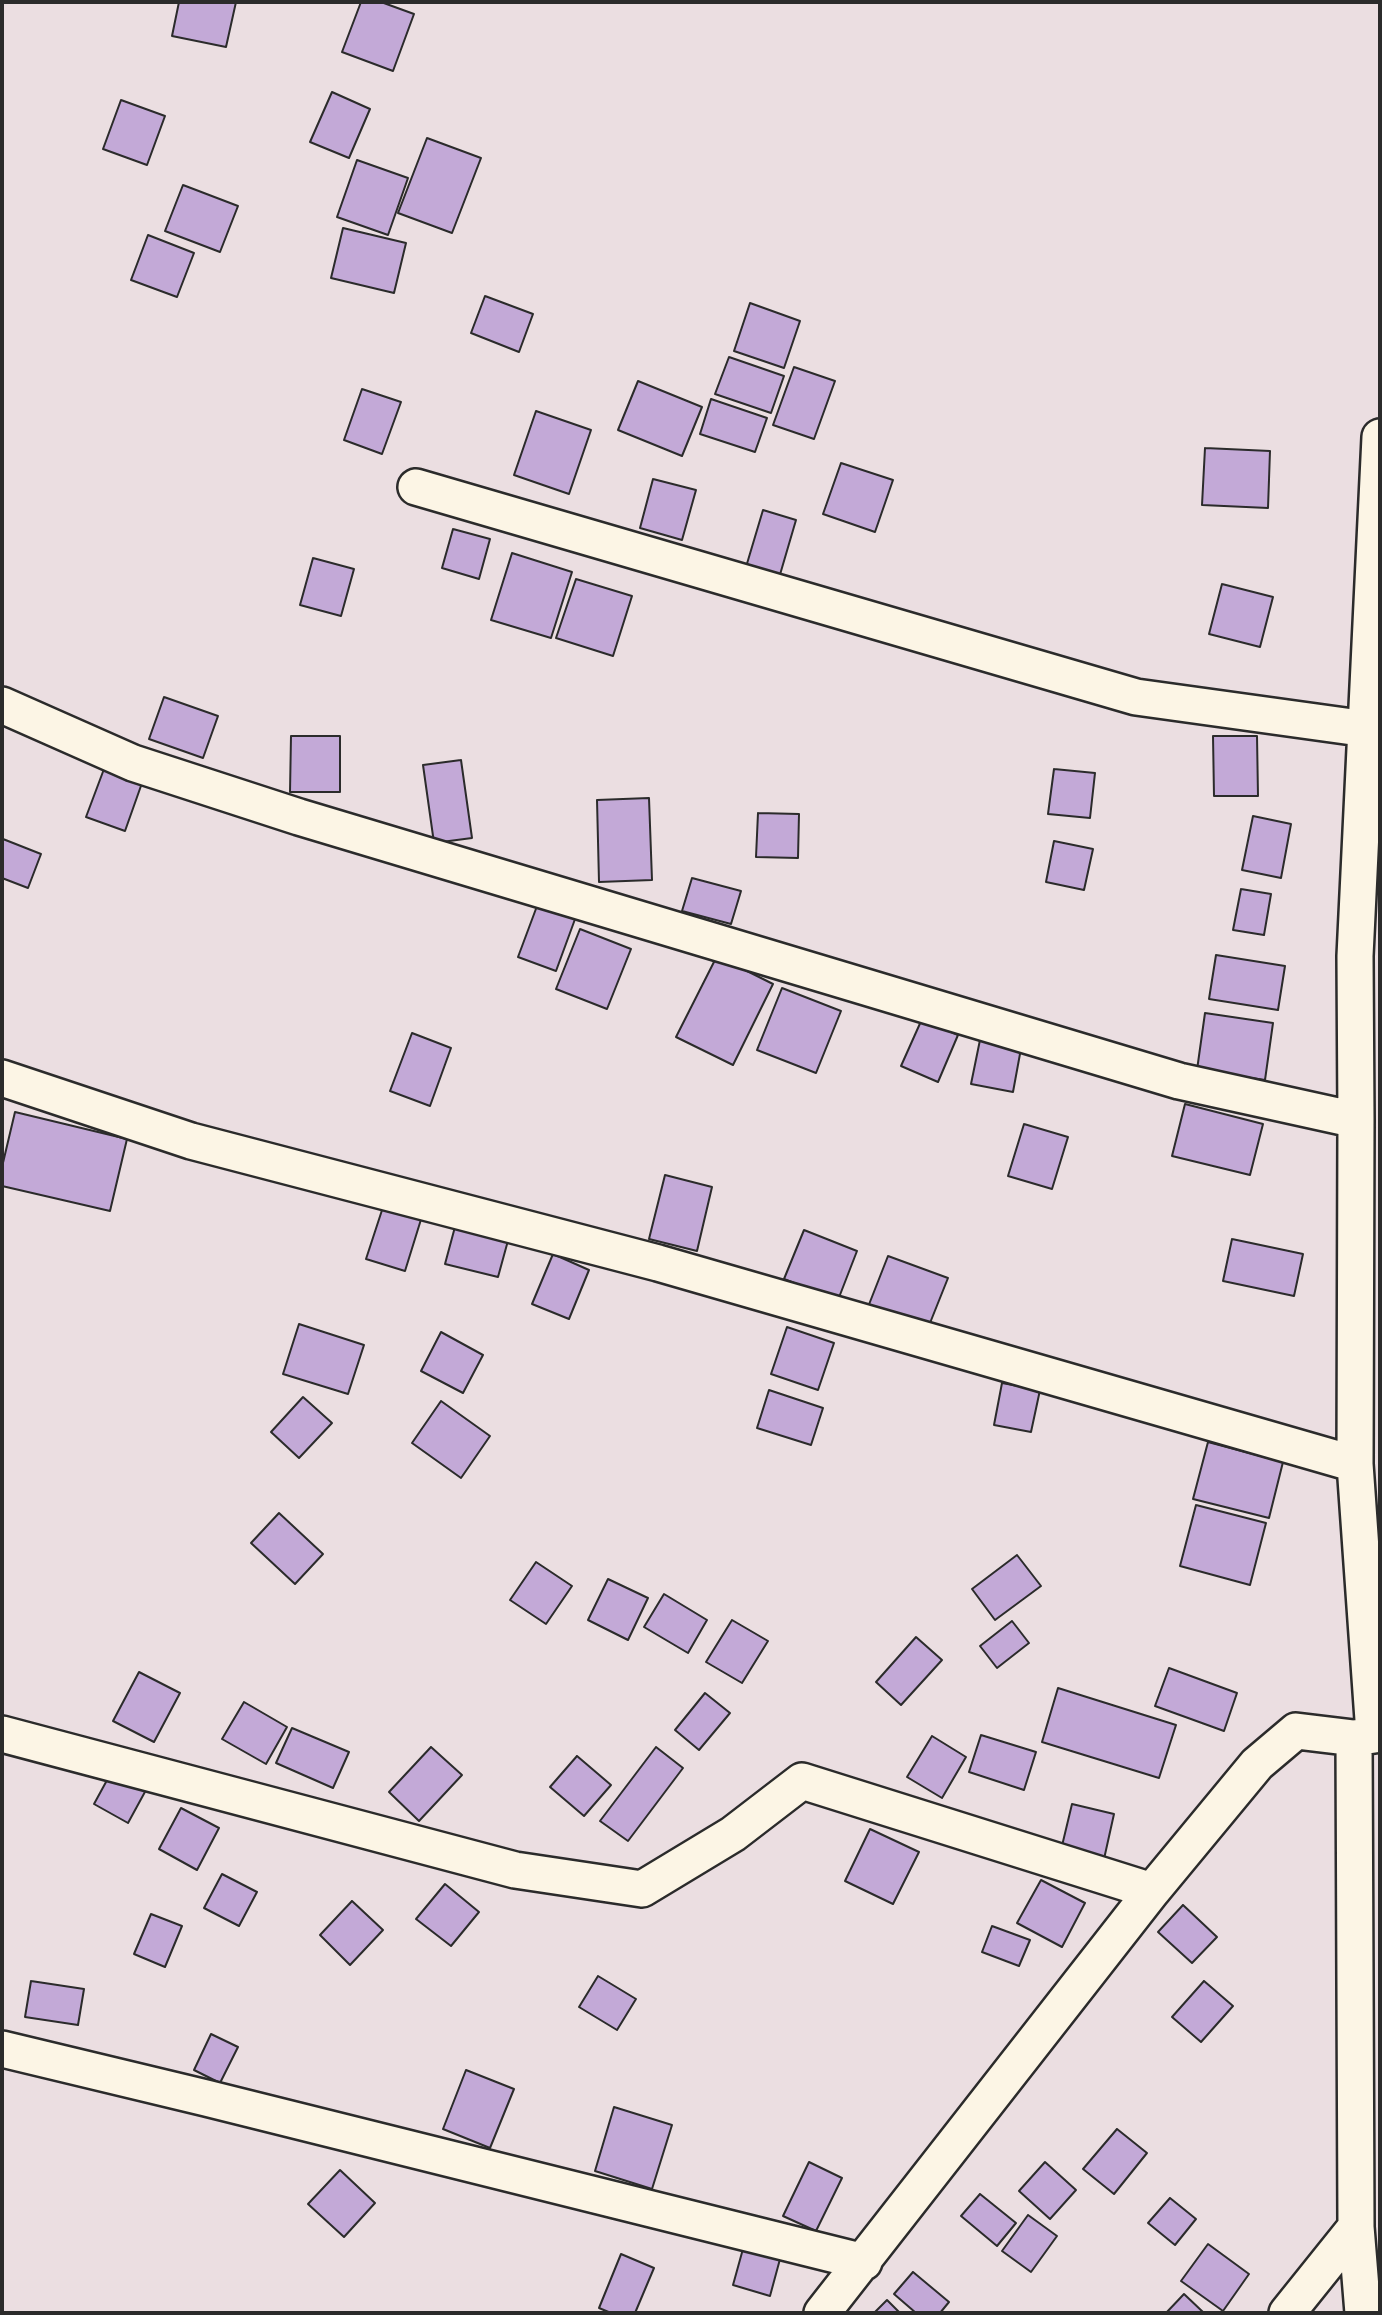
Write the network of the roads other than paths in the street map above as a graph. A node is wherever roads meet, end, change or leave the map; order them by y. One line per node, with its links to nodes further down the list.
1 (1380, 437): 4 (street)
2 (416, 486): 4 (street)
3 (2, 705): 6 (street)
4 (1373, 725): 6 (street)
5 (2, 1078): 7 (street)
6 (1356, 1120): 7 (street)
7 (1355, 1464): 9 (street)
8 (2, 1734): 10 (street)
9 (1369, 1735): 10 (street); 12 (street)
10 (1152, 1891): 13 (street)
11 (2, 2049): 13 (street)
12 (1356, 2227): 15 (street); 16 (street)
13 (864, 2262): 14 (street)
14 (822, 2313)
15 (1287, 2313)
16 (1363, 2313)

